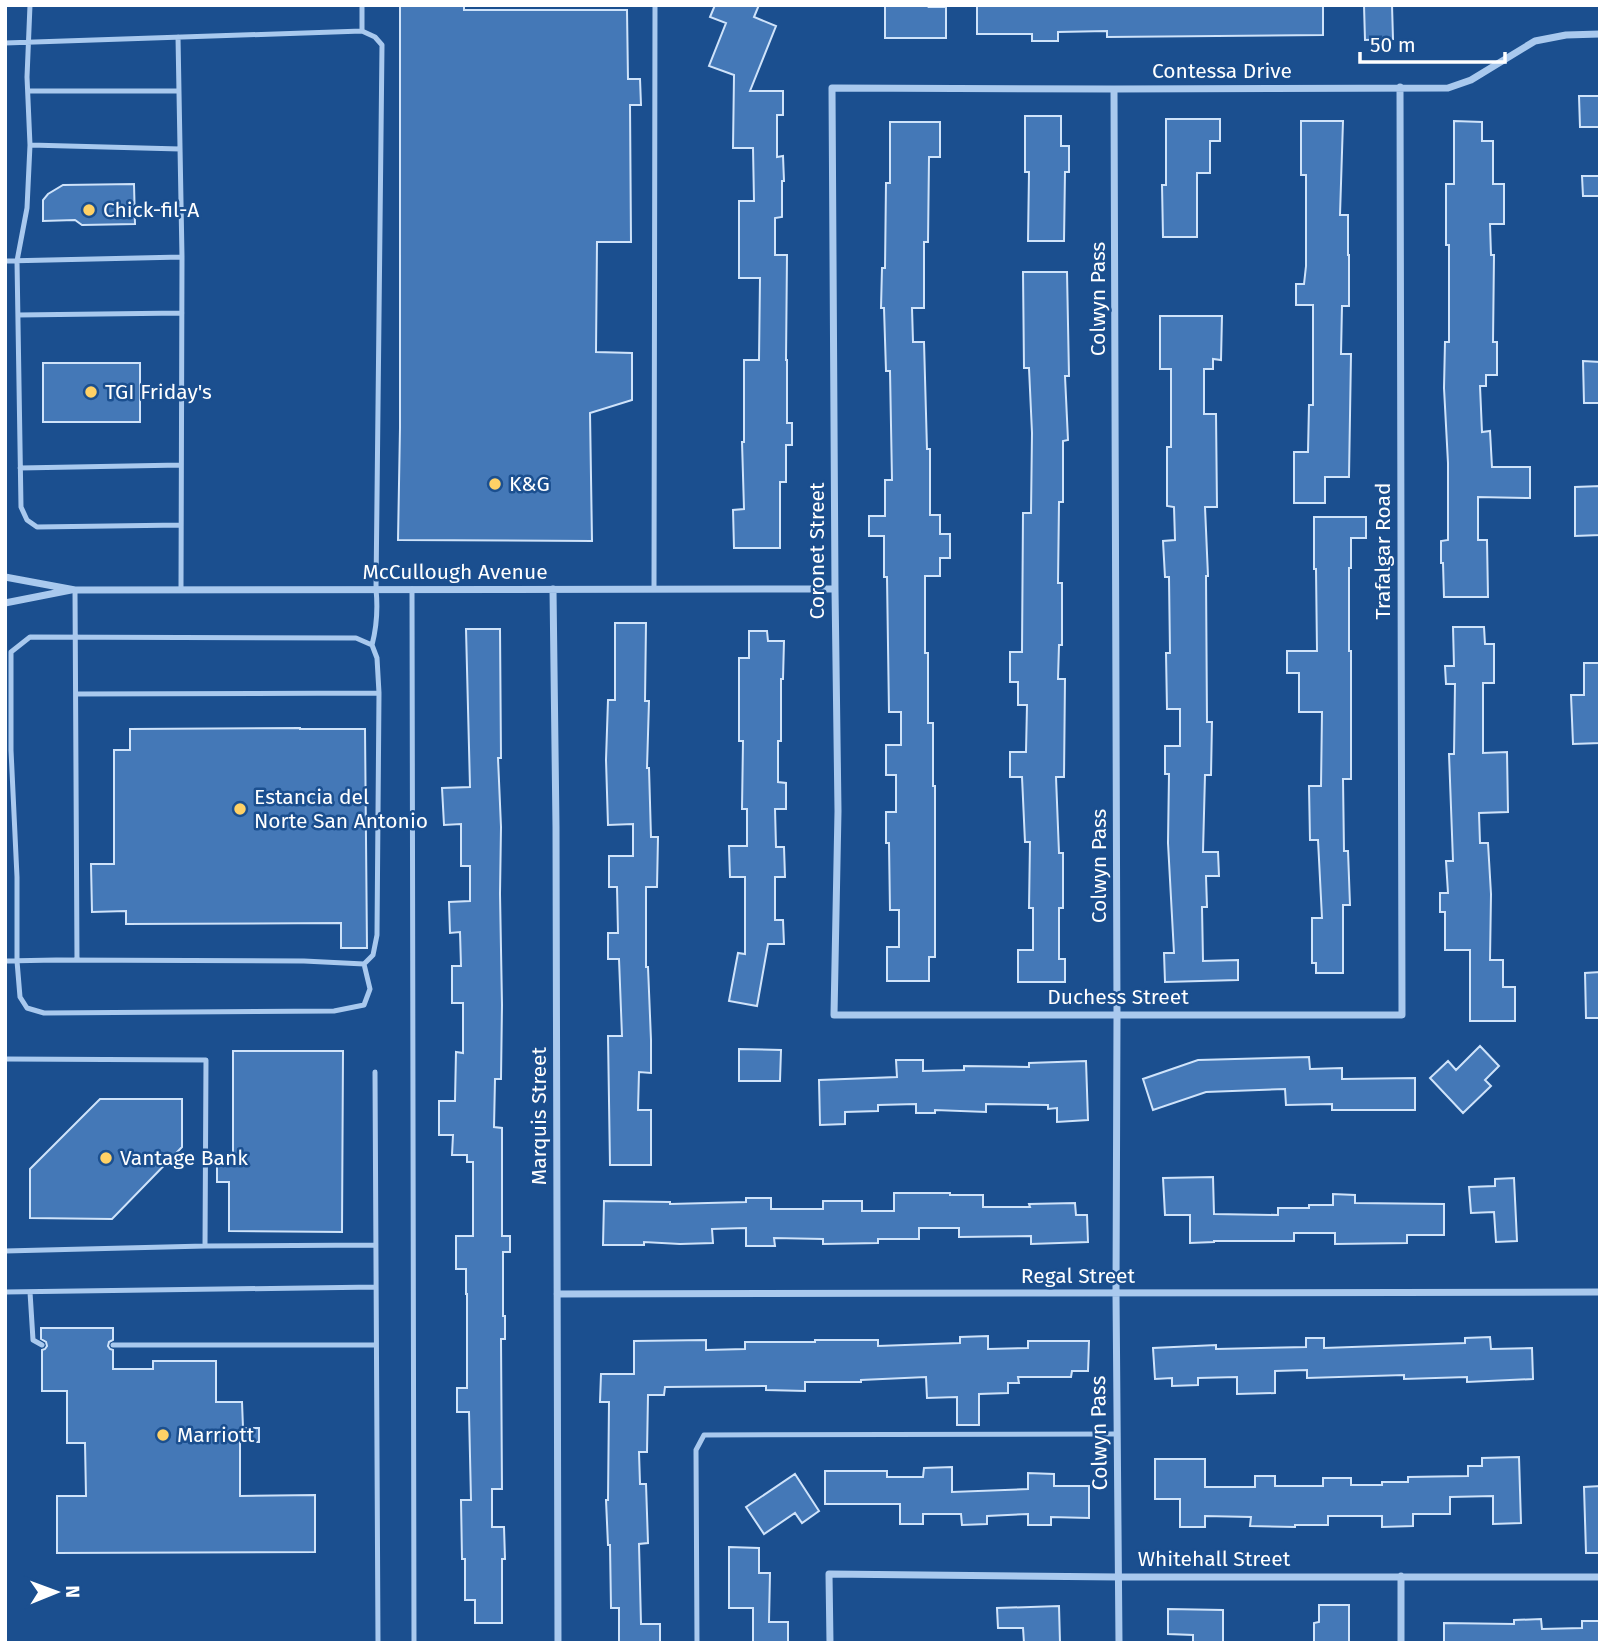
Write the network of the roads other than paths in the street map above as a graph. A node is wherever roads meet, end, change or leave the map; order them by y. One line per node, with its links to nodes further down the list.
1 (30, 5): 7 (lane)
2 (362, 5): 4 (lane)
3 (655, 5): 29 (lane)
4 (362, 31): 6 (lane); 26 (lane)
5 (1600, 34): 9 (street, Contessa Drive)
6 (178, 37): 7 (lane); 13 (lane)
7 (30, 42): 8 (lane); 12 (lane)
8 (5, 43)
9 (1400, 87): 11 (street, Contessa Drive); 44 (street, Trafalgar Road)
10 (832, 88): 11 (street, Contessa Drive); 30 (street, Coronet Street)
11 (1114, 89): 42 (street, Colwyn Pass)
12 (28, 91): 13 (lane); 14 (lane)
13 (179, 91): 15 (lane)
14 (30, 145): 15 (lane); 18 (lane)
15 (180, 149): 16 (lane)
16 (182, 257): 18 (lane); 19 (lane)
17 (5, 261): 18 (lane)
18 (17, 261): 20 (lane)
19 (182, 313): 20 (lane); 21 (lane)
20 (18, 315): 22 (lane)
21 (181, 465): 22 (lane); 23 (lane)
22 (20, 468): 23 (lane)
23 (181, 525): 25 (lane)
24 (5, 576): 31 (street, McCullough Avenue)
25 (181, 589): 26 (street, McCullough Avenue); 31 (street, McCullough Avenue)
26 (376, 589): 27 (street, McCullough Avenue); 34 (lane)
27 (412, 589): 28 (street, McCullough Avenue); 64 (lane)
28 (552, 589): 29 (street, McCullough Avenue); 55 (street, Marquis Street)
29 (654, 589): 30 (street, McCullough Avenue)
30 (835, 589): 43 (street, Coronet Street)
31 (75, 590): 32 (street, McCullough Avenue); 33 (lane)
32 (5, 603)
33 (76, 637): 34 (lane); 36 (lane); 37 (lane)
34 (372, 645): 35 (lane)
35 (379, 693): 36 (lane); 41 (lane)
36 (76, 694): 38 (lane)
37 (9, 782): 40 (lane)
38 (77, 960): 40 (lane); 41 (lane)
39 (5, 961): 40 (lane)
40 (17, 961): 41 (lane)
41 (364, 964)
42 (1117, 1014): 43 (street, Duchess Street); 44 (street, Duchess Street); 54 (street, Colwyn Pass)
43 (834, 1015)
44 (1402, 1015)
45 (5, 1059): 48 (lane)
46 (375, 1072): 47 (lane)
47 (376, 1245): 48 (lane); 50 (lane)
48 (205, 1246): 49 (lane)
49 (5, 1251)
50 (376, 1287): 52 (lane); 58 (lane)
51 (5, 1292): 52 (lane)
52 (30, 1292): 56 (lane)
53 (1600, 1292): 54 (street, Regal Street)
54 (1116, 1293): 55 (street, Regal Street); 59 (street, Colwyn Pass)
55 (557, 1294): 65 (street, Marquis Street)
56 (41, 1345)
57 (113, 1345): 58 (lane)
58 (376, 1345): 63 (lane)
59 (1117, 1434): 61 (street, Colwyn Pass); 66 (lane)
60 (1401, 1576): 61 (street, Whitehall Street); 62 (street, Whitehall Street); 69 (street)
61 (1118, 1577): 67 (street, Whitehall Street); 68 (street, Colwyn Pass)
62 (1600, 1577)
63 (378, 1643)
64 (414, 1643)
65 (558, 1643)
66 (697, 1643)
67 (830, 1643)
68 (1119, 1643)
69 (1401, 1643)

